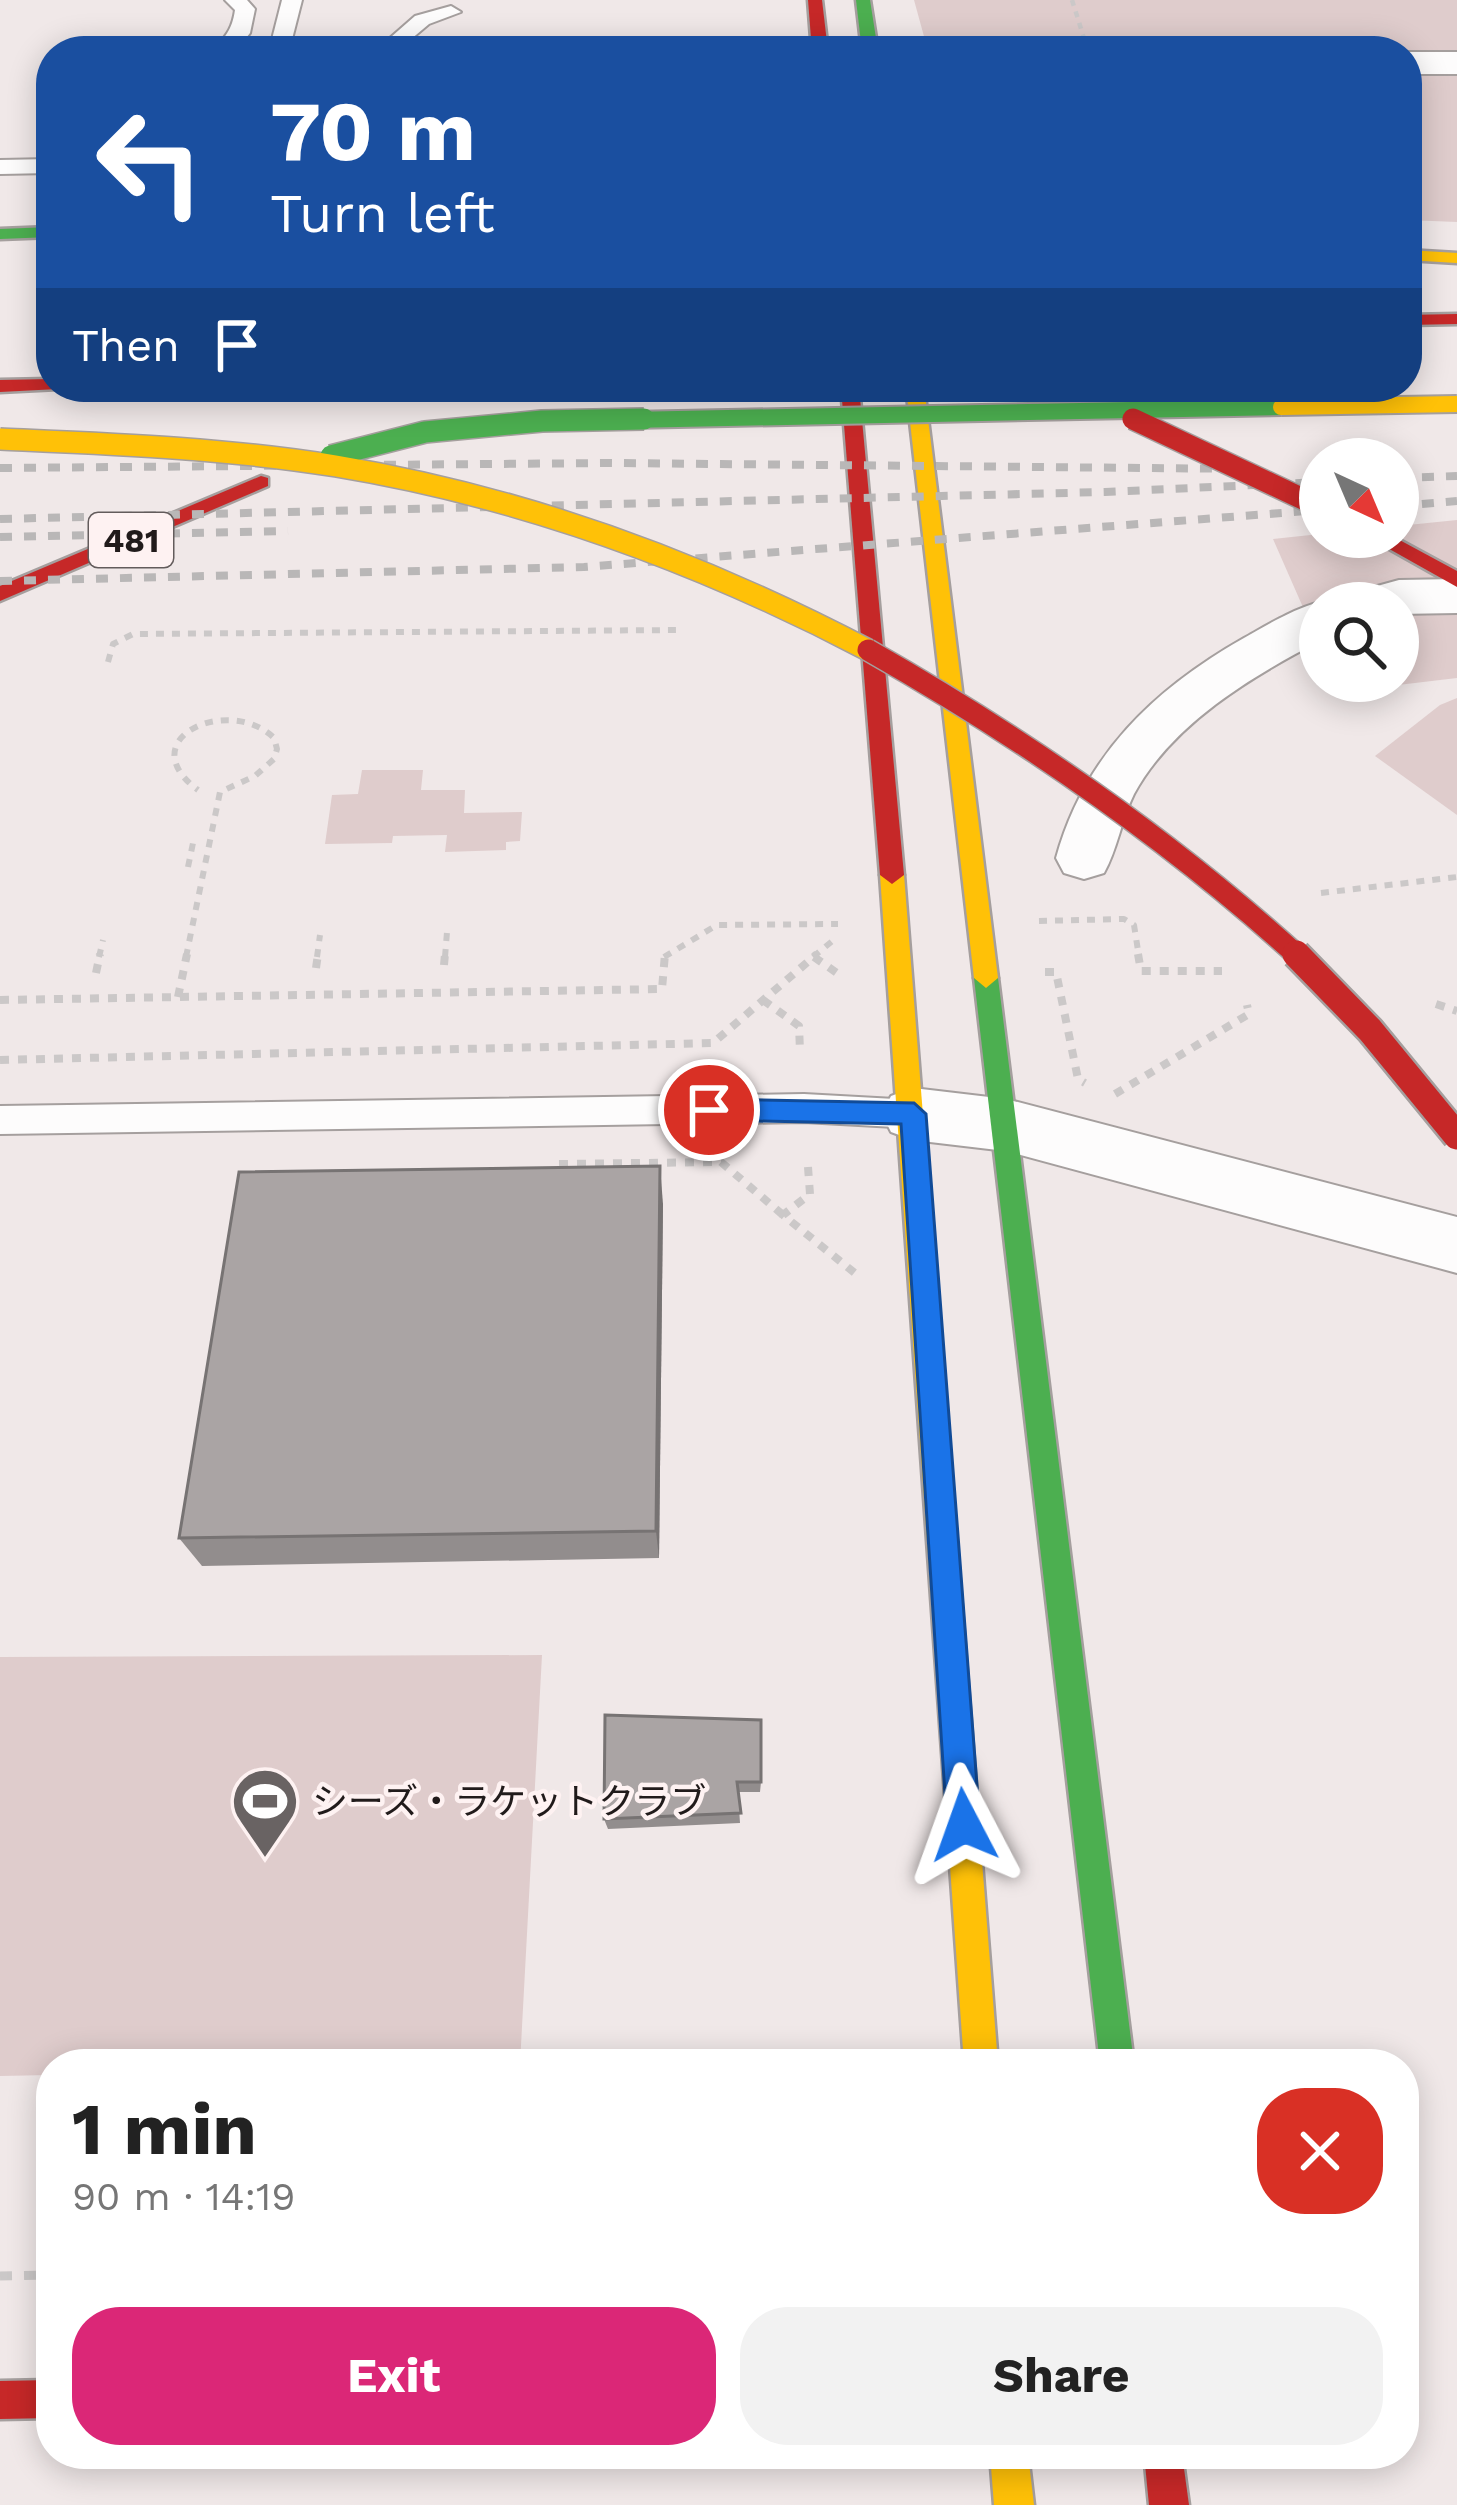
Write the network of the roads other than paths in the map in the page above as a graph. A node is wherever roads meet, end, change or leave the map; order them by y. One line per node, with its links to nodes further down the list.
1 (235, 0): 6 (lane)
2 (292, 0): 7 (lane)
3 (815, 0): 9 (main road)
4 (863, 0): 10 (main road)
5 (451, 11): 8 (lane)
6 (239, 36)
7 (283, 36)
8 (403, 36)
9 (819, 36)
10 (868, 36)
11 (1422, 63): 12 (street)
12 (1457, 63)
13 (36, 166): 14 (lane)
14 (0, 167)
15 (36, 233): 16 (main road)
16 (0, 234)
17 (1422, 256): 18 (main road)
18 (1457, 258)
19 (1457, 319): 20 (main road)
20 (1422, 320)
21 (36, 385): 22 (main road)
22 (0, 386)
23 (851, 402): 36 (main road)
24 (916, 402): 38 (main road)
25 (1090, 402): 28 (main road, bridge)
26 (1457, 404): 31 (main road, 481, bridge)
27 (0, 439): 39 (main road, bridge)
28 (1299, 496)
29 (1417, 558): 30 (main road)
30 (1457, 580)
31 (0, 594)
32 (1457, 596): 33 (street)
33 (1419, 597)
34 (1299, 631): 35 (street)
35 (1084, 858)
36 (914, 1114): 37 (lane); 38 (street); 41 (main road)
37 (0, 1120)
38 (1006, 1125): 40 (street); 42 (main road)
39 (1457, 1136)
40 (1457, 1245)
41 (980, 2049)
42 (1115, 2049)
43 (36, 2399): 44 (main road)
44 (0, 2400)
45 (1010, 2469): 47 (main road)
46 (1165, 2469): 48 (main road)
47 (1014, 2505)
48 (1169, 2505)

